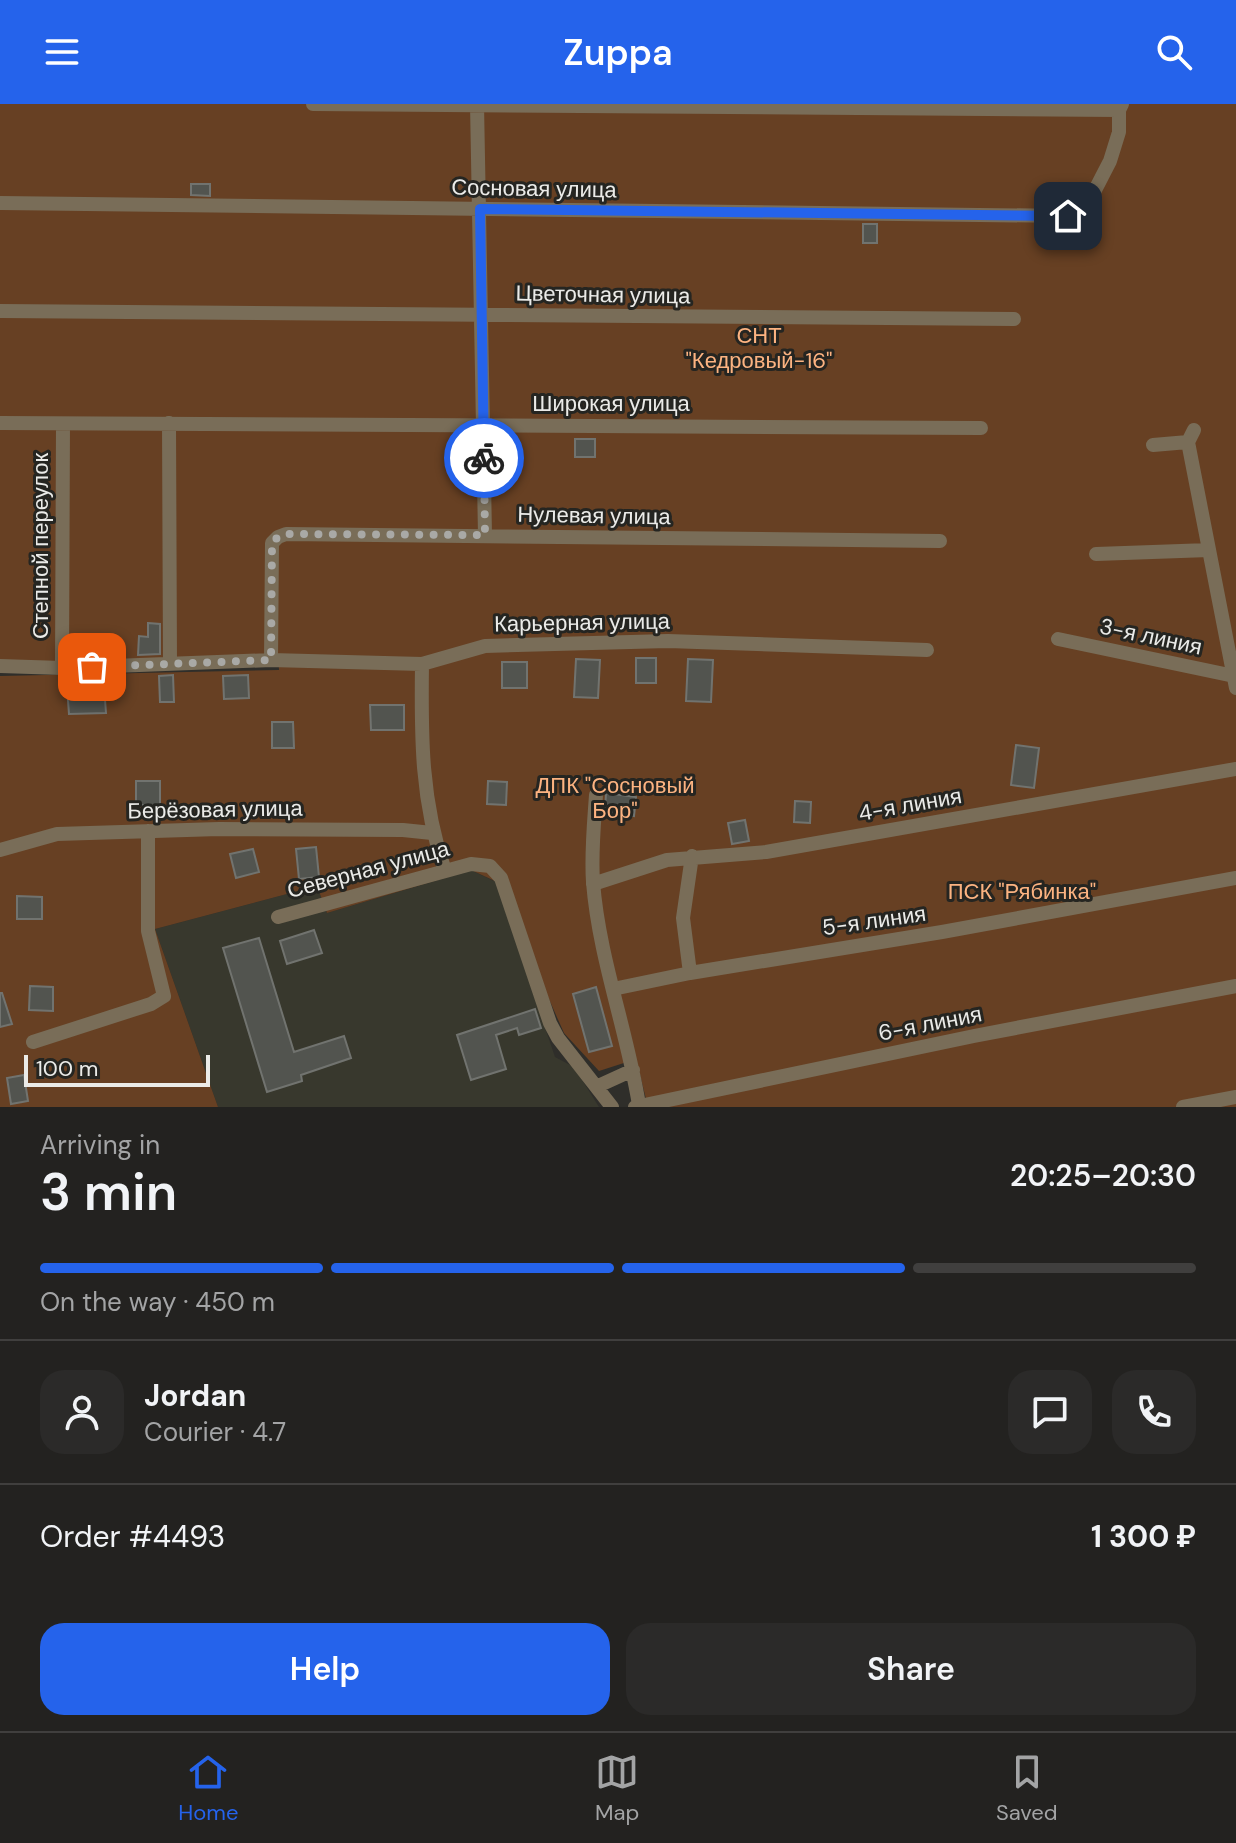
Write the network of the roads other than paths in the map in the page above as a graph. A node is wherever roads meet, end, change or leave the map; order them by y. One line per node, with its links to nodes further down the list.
1 (313, 104): 2 (street)
2 (477, 105): 3 (street); 5 (street)
3 (1120, 107): 5 (street, Сосновая улица)
4 (0, 203): 5 (street, Сосновая улица)
5 (480, 209): 7 (street)
6 (0, 311): 7 (street, Цветочная улица)
7 (480, 315): 8 (street, Цветочная улица); 12 (street)
8 (1014, 319)
9 (0, 423): 11 (street, Широкая улица)
10 (169, 423): 11 (street, Широкая улица); 12 (street, Широкая улица); 22 (street)
11 (63, 424): 25 (street, Степной переулок)
12 (484, 425): 13 (street, Широкая улица); 15 (street)
13 (981, 428)
14 (1153, 445): 17 (street)
15 (485, 535): 16 (street, Нулевая улица); 21 (street, Нулевая улица)
16 (940, 541)
17 (1209, 550): 18 (street); 26 (street)
18 (1096, 554)
19 (1058, 639): 26 (street, 3-я линия)
20 (927, 650): 23 (street, Карьерная улица)
21 (271, 660): 22 (street, Карьерная улица); 23 (street, Карьерная улица)
22 (170, 663): 25 (street, Карьерная улица)
23 (422, 664): 30 (street)
24 (0, 666): 25 (street, Карьерная улица)
25 (62, 668)
26 (1235, 682)
27 (1236, 769): 32 (street, 4-я линия)
28 (596, 795): 35 (street)
29 (148, 831): 30 (street, Берёзовая улица); 31 (street, Берёзовая улица); 40 (street)
30 (432, 833): 33 (street)
31 (0, 850)
32 (692, 856): 35 (street, 4-я линия); 37 (street)
33 (445, 871): 36 (street, Северная улица); 42 (street, Северная улица)
34 (1236, 878): 37 (street, 5-я линия)
35 (593, 884): 39 (street)
36 (278, 917)
37 (690, 973): 39 (street, 5-я линия)
38 (1236, 986): 44 (street, 6-я линия)
39 (613, 989): 41 (street)
40 (33, 1042)
41 (633, 1070): 42 (street); 44 (street)
42 (598, 1086): 45 (street)
43 (1236, 1097): 46 (street)
44 (637, 1106)
45 (612, 1107)
46 (1183, 1107)

